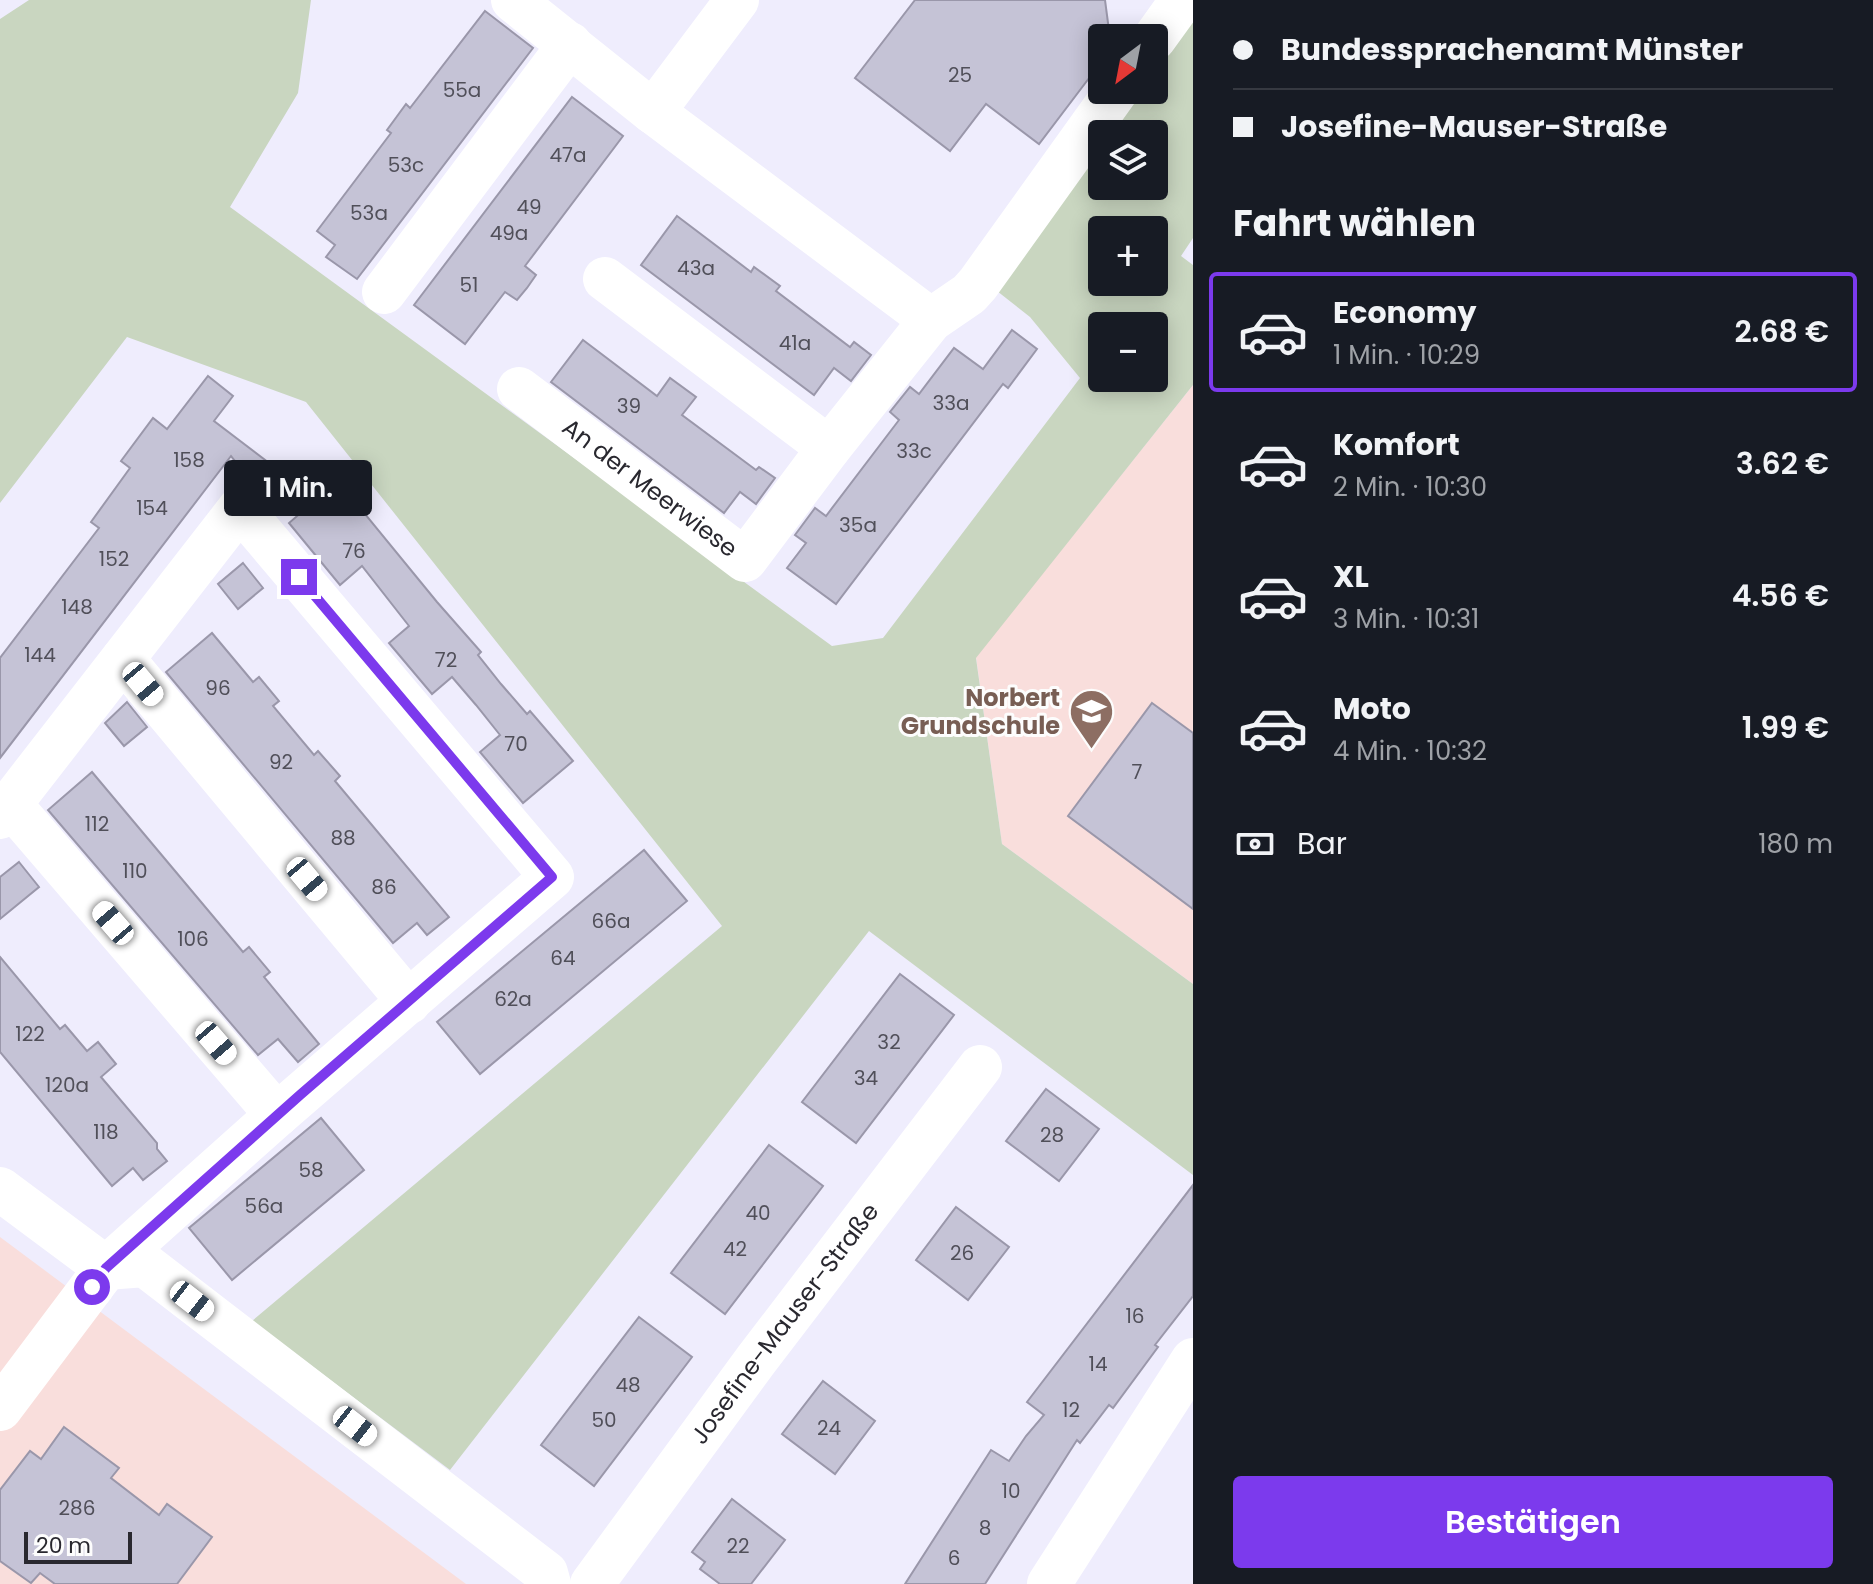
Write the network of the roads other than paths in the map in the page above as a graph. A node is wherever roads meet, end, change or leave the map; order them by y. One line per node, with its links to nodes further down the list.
1 (513, 0): 5 (street)
2 (737, 0): 7 (street)
3 (1182, 0): 4 (street)
4 (1165, 24)
5 (570, 44): 7 (street); 9 (street)
6 (1107, 104): 10 (street, An der Meerwiese)
7 (653, 112): 10 (street)
8 (605, 279): 12 (street)
9 (384, 292)
10 (931, 320): 12 (street, An der Meerwiese)
11 (519, 389): 12 (street, An der Meerwiese)
12 (829, 448)
13 (123, 659): 14 (street); 15 (street); 15 (street)
14 (5, 810): 17 (street)
15 (409, 1002): 17 (street)
16 (980, 1067): 23 (street, Josefine-Mauser-Straße)
17 (277, 1115): 19 (street)
18 (0, 1189): 19 (street)
19 (106, 1268): 21 (street); 22 (street)
20 (1193, 1360): 24 (street)
21 (0, 1409)
22 (549, 1584)
23 (592, 1584)
24 (1049, 1584)

